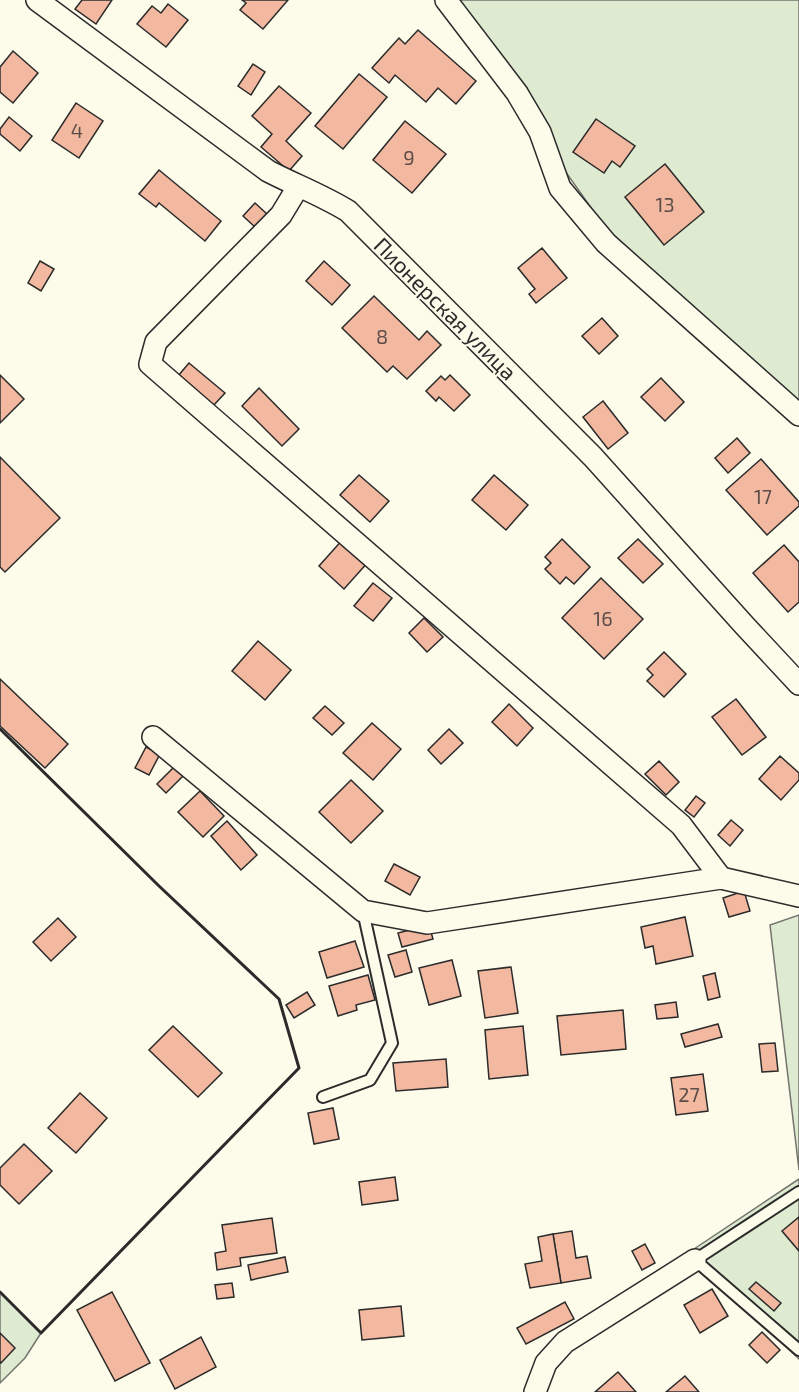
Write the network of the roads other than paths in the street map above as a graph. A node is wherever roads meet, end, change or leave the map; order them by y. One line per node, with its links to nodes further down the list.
1 (37, 0): 3 (street, Пионерская улица)
2 (446, 0): 4 (street)
3 (298, 187): 5 (street, Пионерская улица); 7 (street)
4 (799, 414)
5 (799, 684)
6 (153, 737): 9 (street)
7 (721, 878): 8 (street); 9 (street)
8 (799, 896)
9 (363, 911): 10 (lane)
10 (323, 1097)
11 (799, 1192): 12 (lane)
12 (695, 1260): 13 (lane); 14 (street)
13 (799, 1350)
14 (535, 1392)

